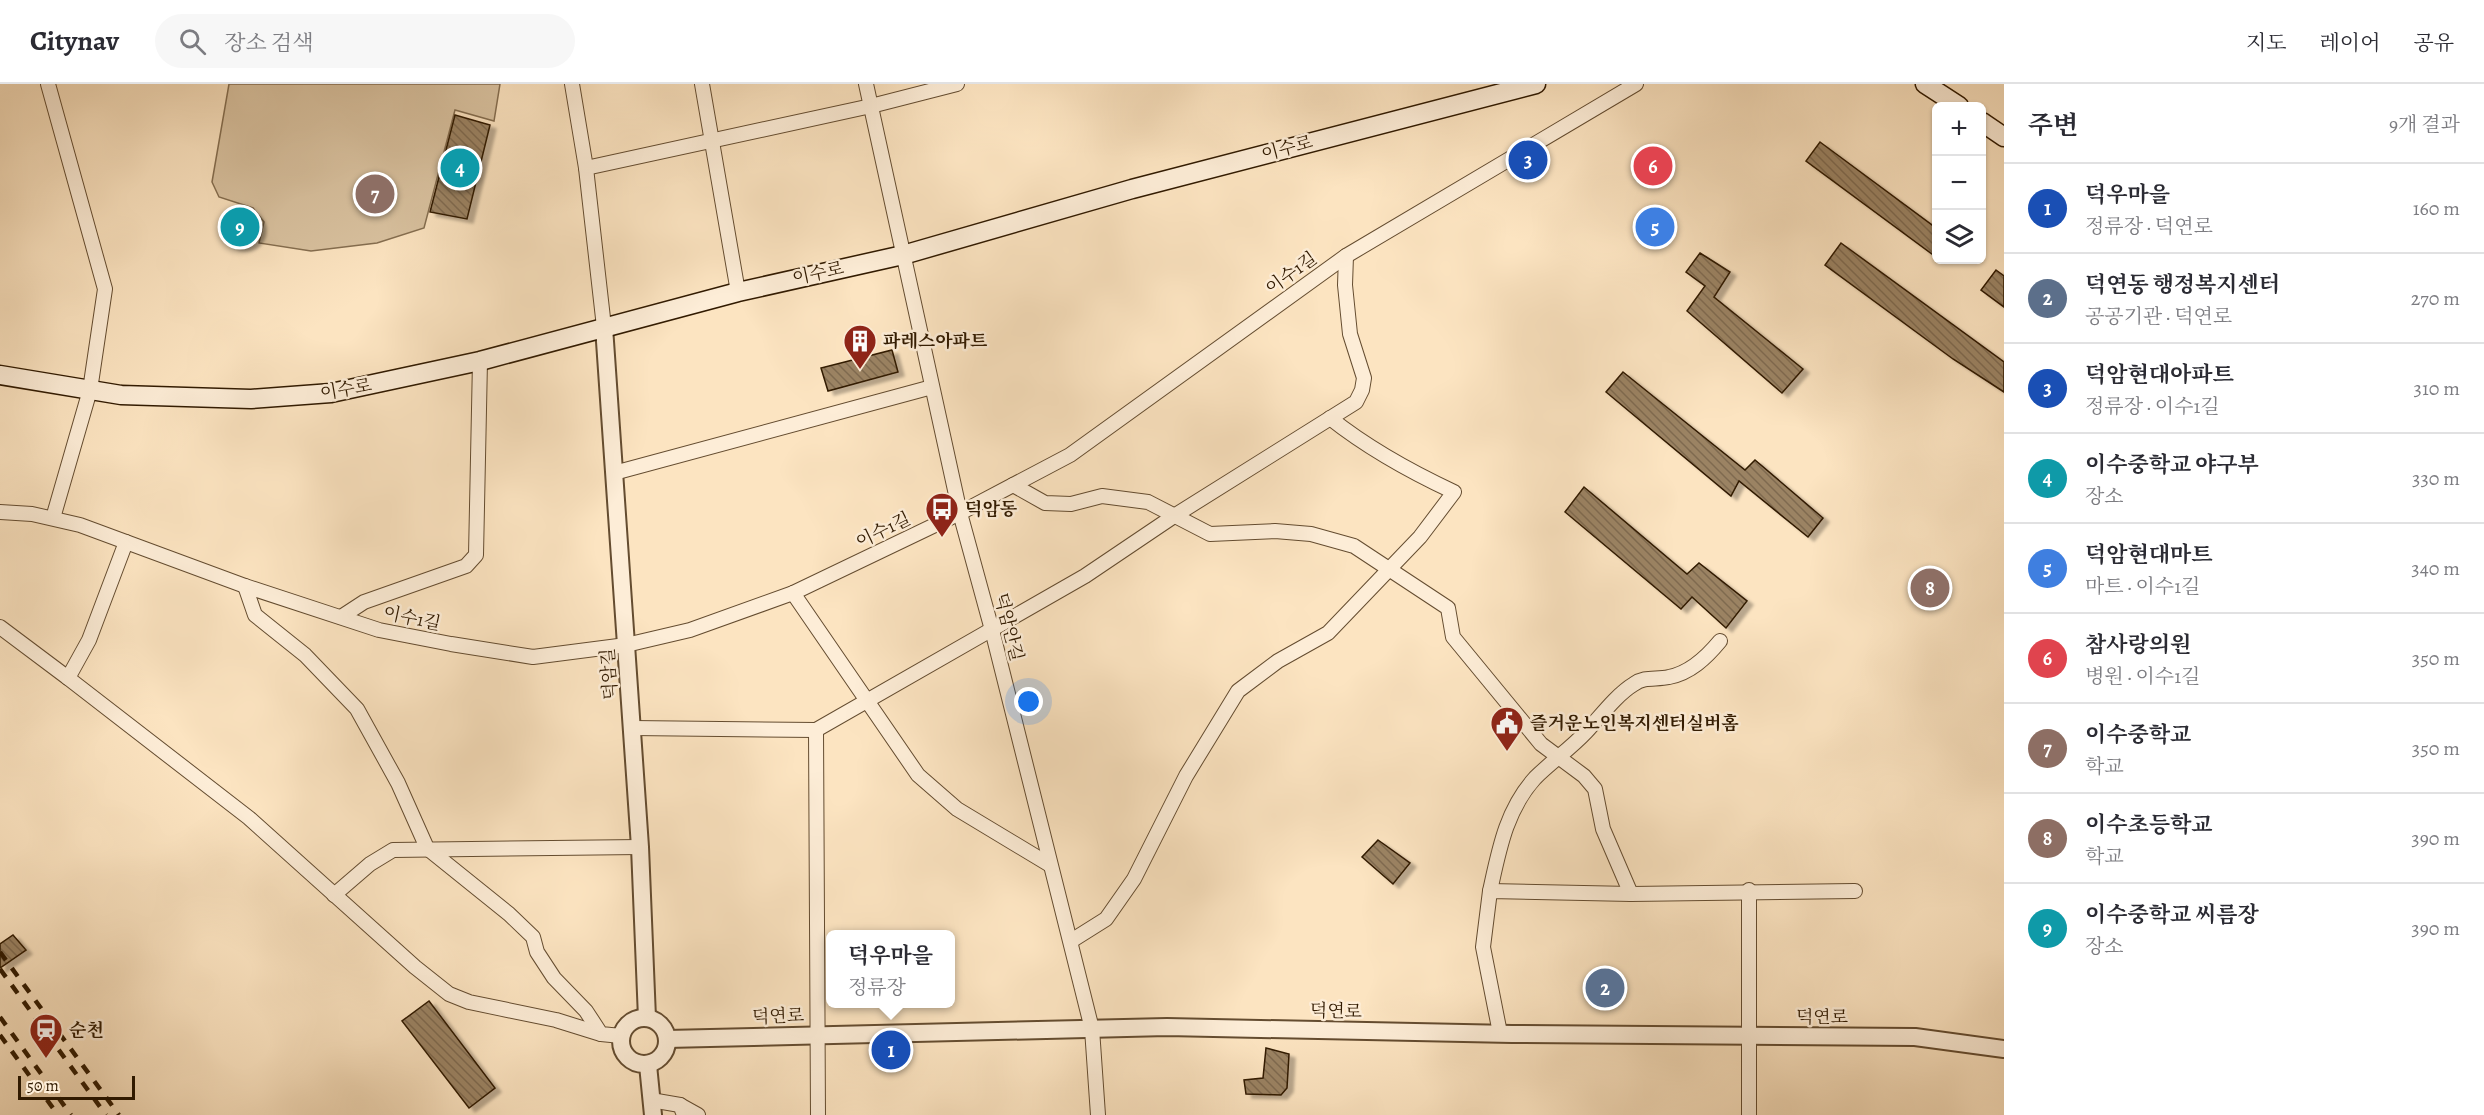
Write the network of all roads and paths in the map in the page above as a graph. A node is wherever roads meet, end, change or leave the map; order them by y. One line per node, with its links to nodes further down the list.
1 (48, 84): 22 (street)
2 (702, 84): 13 (street)
3 (866, 84): 10 (street, 덕암안길)
4 (957, 84): 10 (street)
5 (1536, 84): 15 (main road, 이수로)
6 (1636, 84): 16 (street, 이수1길)
7 (1925, 84): 9 (main road)
8 (570, 85): 14 (street)
9 (1953, 102)
10 (871, 106): 13 (street); 15 (street, 덕암안길)
11 (1986, 125): 12 (main road)
12 (2004, 137)
13 (710, 142): 14 (street); 17 (street)
14 (586, 168): 18 (street)
15 (903, 255): 17 (main road, 이수로); 21 (street, 덕암안길)
16 (1346, 256): 23 (street); 25 (street, 이수1길)
17 (738, 292): 18 (main road, 이수로)
18 (604, 327): 19 (main road, 이수로); 24 (street, 덕암길)
19 (480, 361): 22 (main road, 이수로); 34 (street)
20 (0, 375): 22 (main road, 이수로)
21 (932, 387): 24 (street); 27 (street, 덕암안길)
22 (90, 390): 29 (street)
23 (1330, 418): 28 (street); 31 (street)
24 (615, 473): 38 (street, 덕암길)
25 (1013, 485): 27 (street, 이수1길); 28 (street)
26 (0, 513): 29 (street, 이수1길)
27 (960, 513): 33 (street, 이수1길); 36 (street, 덕암안길)
28 (1174, 516): 31 (street); 36 (street)
29 (53, 518): 30 (street, 이수1길)
30 (126, 542): 32 (street, 이수1길); 39 (street)
31 (1388, 570): 43 (street); 52 (street)
32 (245, 586): 34 (street, 이수1길); 45 (street)
33 (793, 593): 38 (street, 이수1길); 40 (street)
34 (341, 617): 38 (street, 이수1길)
35 (0, 627): 39 (street)
36 (992, 630): 40 (street); 46 (street, 덕암안길)
37 (1720, 641): 43 (street)
38 (626, 645): 41 (street, 덕암길)
39 (68, 678): 51 (street)
40 (866, 703): 42 (street); 46 (street)
41 (632, 728): 42 (street); 44 (street, 덕암길)
42 (816, 730): 57 (street)
43 (1557, 758): 48 (street); 50 (street)
44 (640, 846): 45 (street); 53 (street, 덕암길)
45 (427, 848): 51 (street); 56 (street)
46 (1050, 865): 52 (street, 덕암안길)
47 (1749, 890): 49 (street); 50 (street); 59 (street)
48 (1490, 891): 50 (street); 55 (street)
49 (1855, 891)
50 (1631, 894)
51 (334, 895): 56 (street)
52 (1071, 941): 54 (street, 덕암안길)
53 (647, 1018): 58 (street); 60 (street)
54 (1092, 1029): 55 (street, 덕연로); 57 (street, 덕연로); 67 (street, 덕암안길)
55 (1500, 1033): 59 (street, 덕연로)
56 (601, 1034): 58 (street)
57 (816, 1035): 60 (street, 덕연로); 66 (street)
58 (621, 1036): 62 (street)
59 (1750, 1037): 61 (street, 덕연로); 68 (street)
60 (667, 1039): 62 (street)
61 (2004, 1049)
62 (648, 1065): 63 (street)
63 (652, 1107): 64 (street)
64 (682, 1110): 65 (street)
65 (698, 1115)
66 (818, 1115)
67 (1098, 1115)
68 (1749, 1115)

